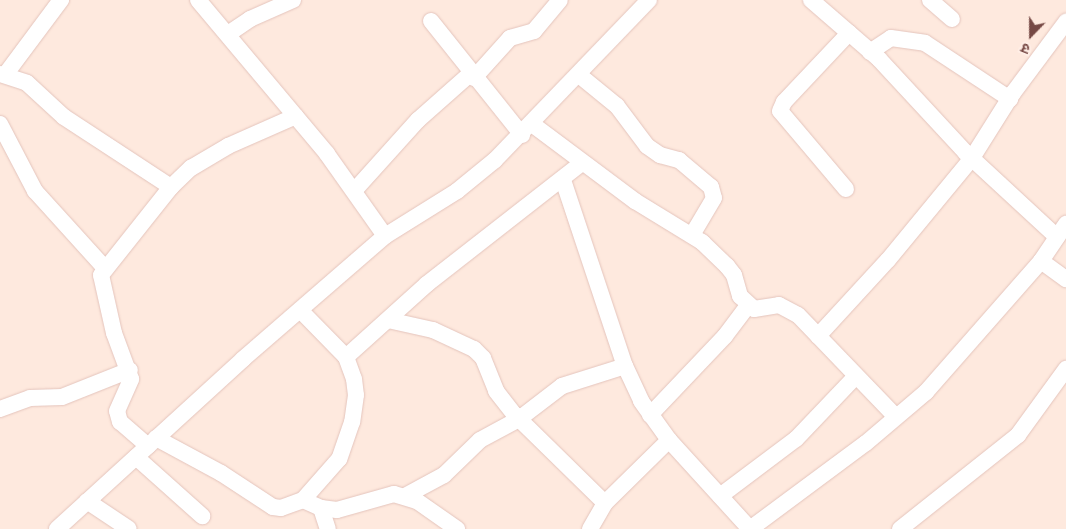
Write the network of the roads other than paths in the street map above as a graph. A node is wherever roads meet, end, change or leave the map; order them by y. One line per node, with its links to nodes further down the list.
1 (61, 0): 14 (street)
2 (198, 0): 11 (street)
3 (293, 0): 11 (street)
4 (560, 0): 16 (street)
5 (649, 0): 15 (street)
6 (811, 0): 12 (street)
7 (930, 0): 8 (street)
8 (952, 18)
9 (431, 21): 16 (street)
10 (1066, 22): 17 (street)
11 (228, 34): 18 (street)
12 (849, 34): 13 (street); 25 (street)
13 (870, 52): 17 (street); 21 (street)
14 (2, 74): 24 (street)
15 (580, 75): 20 (street); 29 (street)
16 (472, 76): 20 (street); 26 (street)
17 (1010, 98): 21 (street)
18 (296, 116): 24 (street); 26 (street)
19 (0, 124): 31 (street)
20 (527, 130): 22 (street); 28 (street)
21 (972, 158): 27 (street); 36 (street)
22 (582, 163): 23 (street); 29 (street)
23 (563, 180): 35 (street); 38 (street)
24 (171, 187): 31 (street)
25 (846, 189)
26 (354, 190): 28 (street)
27 (1062, 230): 30 (street)
28 (385, 236): 34 (street)
29 (692, 236): 33 (street)
30 (1041, 261): 32 (street); 44 (street)
31 (104, 267): 40 (street)
32 (1066, 279)
33 (748, 305): 36 (street); 43 (street)
34 (300, 310): 37 (street); 47 (street)
35 (388, 320): 37 (street); 45 (street)
36 (818, 336): 41 (street)
37 (346, 357): 50 (street)
38 (625, 366): 43 (street); 45 (street)
39 (1066, 369): 61 (street)
40 (130, 370): 42 (street); 47 (street)
41 (856, 376): 44 (street); 49 (street)
42 (0, 409)
43 (650, 415): 46 (street)
44 (896, 417): 60 (street)
45 (519, 419): 48 (street); 52 (street)
46 (669, 440): 49 (street); 52 (street)
47 (147, 447): 50 (street); 51 (street); 54 (street)
48 (405, 496): 53 (street); 58 (street)
49 (720, 496): 60 (street)
50 (304, 500): 53 (street)
51 (87, 501): 55 (street); 56 (street)
52 (604, 503): 59 (street)
53 (321, 508): 57 (street)
54 (202, 516)
55 (57, 529)
56 (129, 529)
57 (328, 529)
58 (457, 529)
59 (590, 529)
60 (750, 529)
61 (900, 529)

